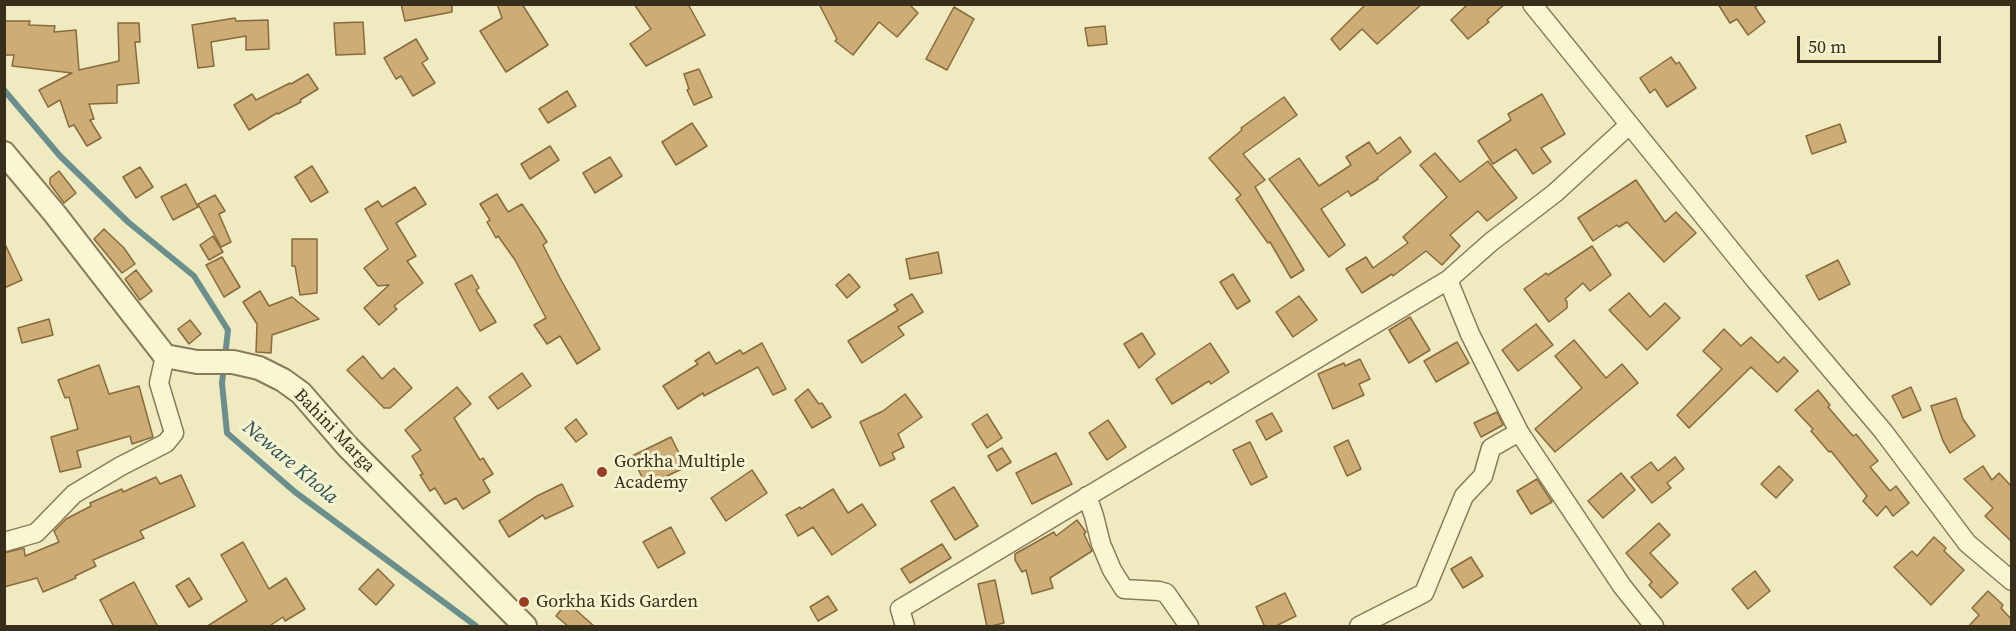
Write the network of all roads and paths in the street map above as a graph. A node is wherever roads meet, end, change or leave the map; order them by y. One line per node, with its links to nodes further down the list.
1 (1532, 4): 2 (street)
2 (1629, 125): 4 (street); 9 (street)
3 (4, 153): 5 (street)
4 (1448, 279): 6 (street); 7 (street)
5 (165, 356): 8 (street); 10 (street, Bahini Marga)
6 (1519, 432): 13 (street); 14 (street)
7 (1087, 496): 11 (street); 12 (street)
8 (4, 542)
9 (2012, 581)
10 (525, 627)
11 (905, 627)
12 (1189, 627)
13 (1359, 627)
14 (1654, 627)

